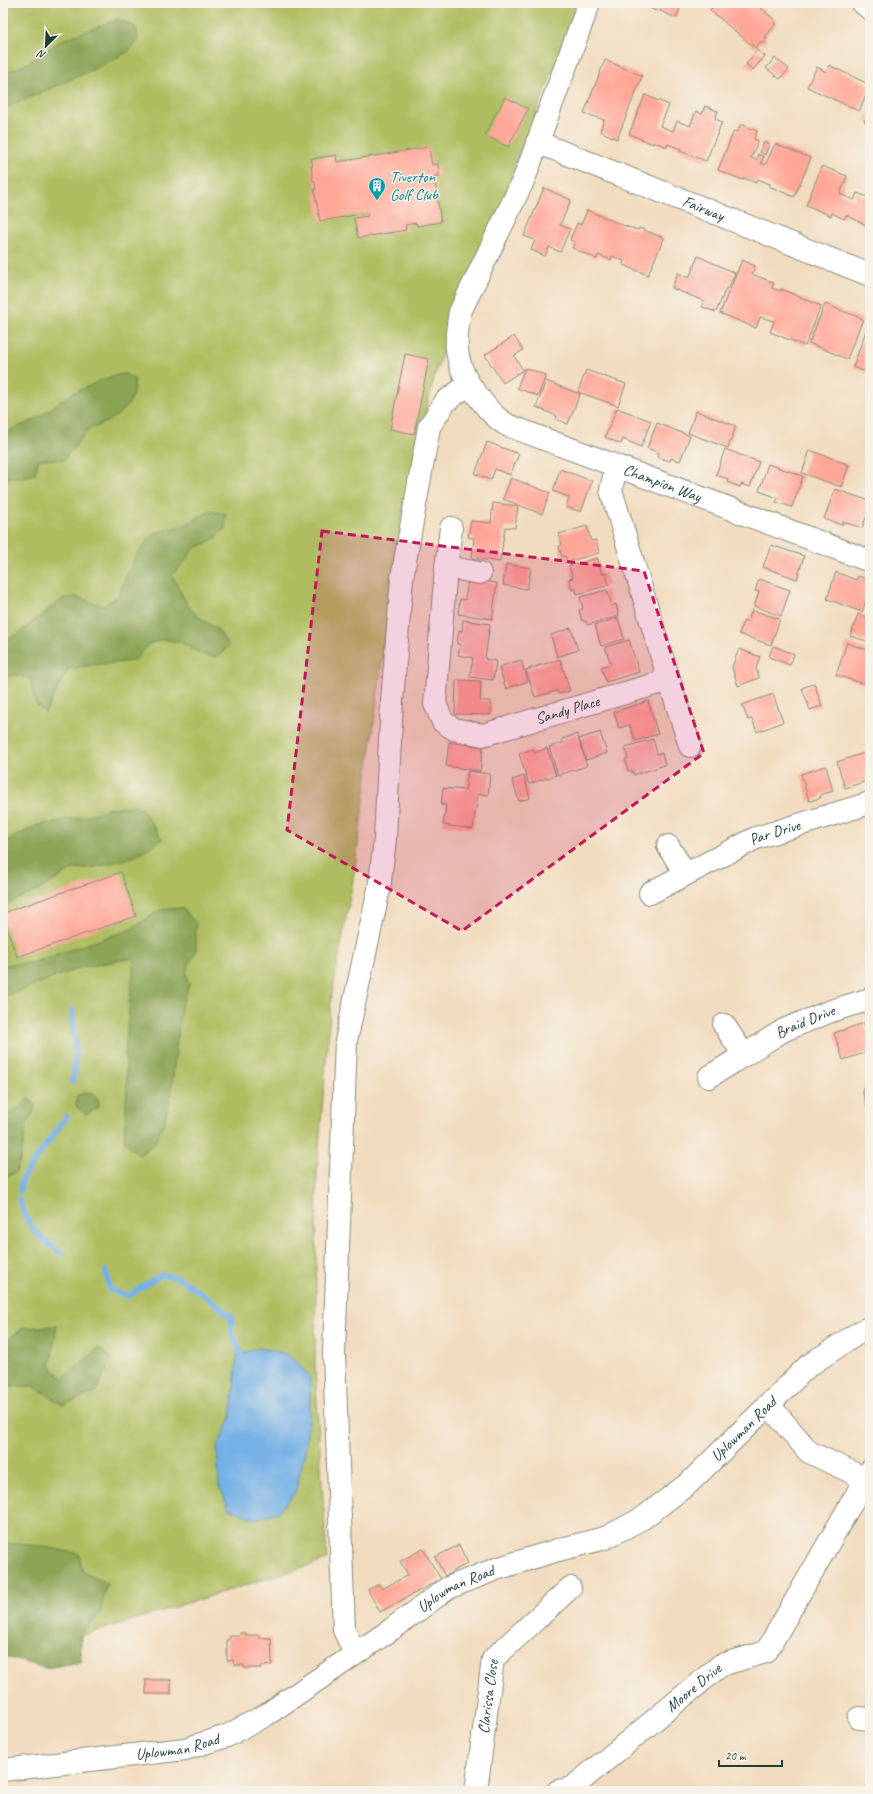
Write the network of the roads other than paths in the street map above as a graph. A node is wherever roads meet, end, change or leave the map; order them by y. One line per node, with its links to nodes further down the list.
1 (590, 3): 4 (street, Champion Way)
2 (863, 3): 3 (street)
3 (870, 9)
4 (537, 142): 5 (street, Fairway); 6 (street, Champion Way)
5 (870, 275)
6 (469, 384): 7 (street, Champion Way); 26 (street)
7 (616, 466): 9 (street, Champion Way); 12 (street)
8 (452, 528): 10 (street, Sandy Place)
9 (870, 561)
10 (446, 567): 11 (street); 12 (street, Sandy Place)
11 (480, 573)
12 (669, 680): 13 (street)
13 (690, 746)
14 (870, 803): 16 (street, Par Drive)
15 (668, 846): 16 (street)
16 (685, 873): 17 (street, Par Drive)
17 (650, 893)
18 (870, 999): 20 (street, Braid Drive)
19 (724, 1025): 20 (street)
20 (744, 1055): 21 (street, Braid Drive)
21 (709, 1077)
22 (870, 1327): 23 (street, Uplowman Road)
23 (768, 1404): 24 (street); 26 (street, Uplowman Road)
24 (868, 1477): 29 (street, Moore Drive)
25 (570, 1588): 28 (street, Clarissa Close)
26 (355, 1653): 27 (street, Uplowman Road)
27 (3, 1770)
28 (476, 1791)
29 (558, 1791)

